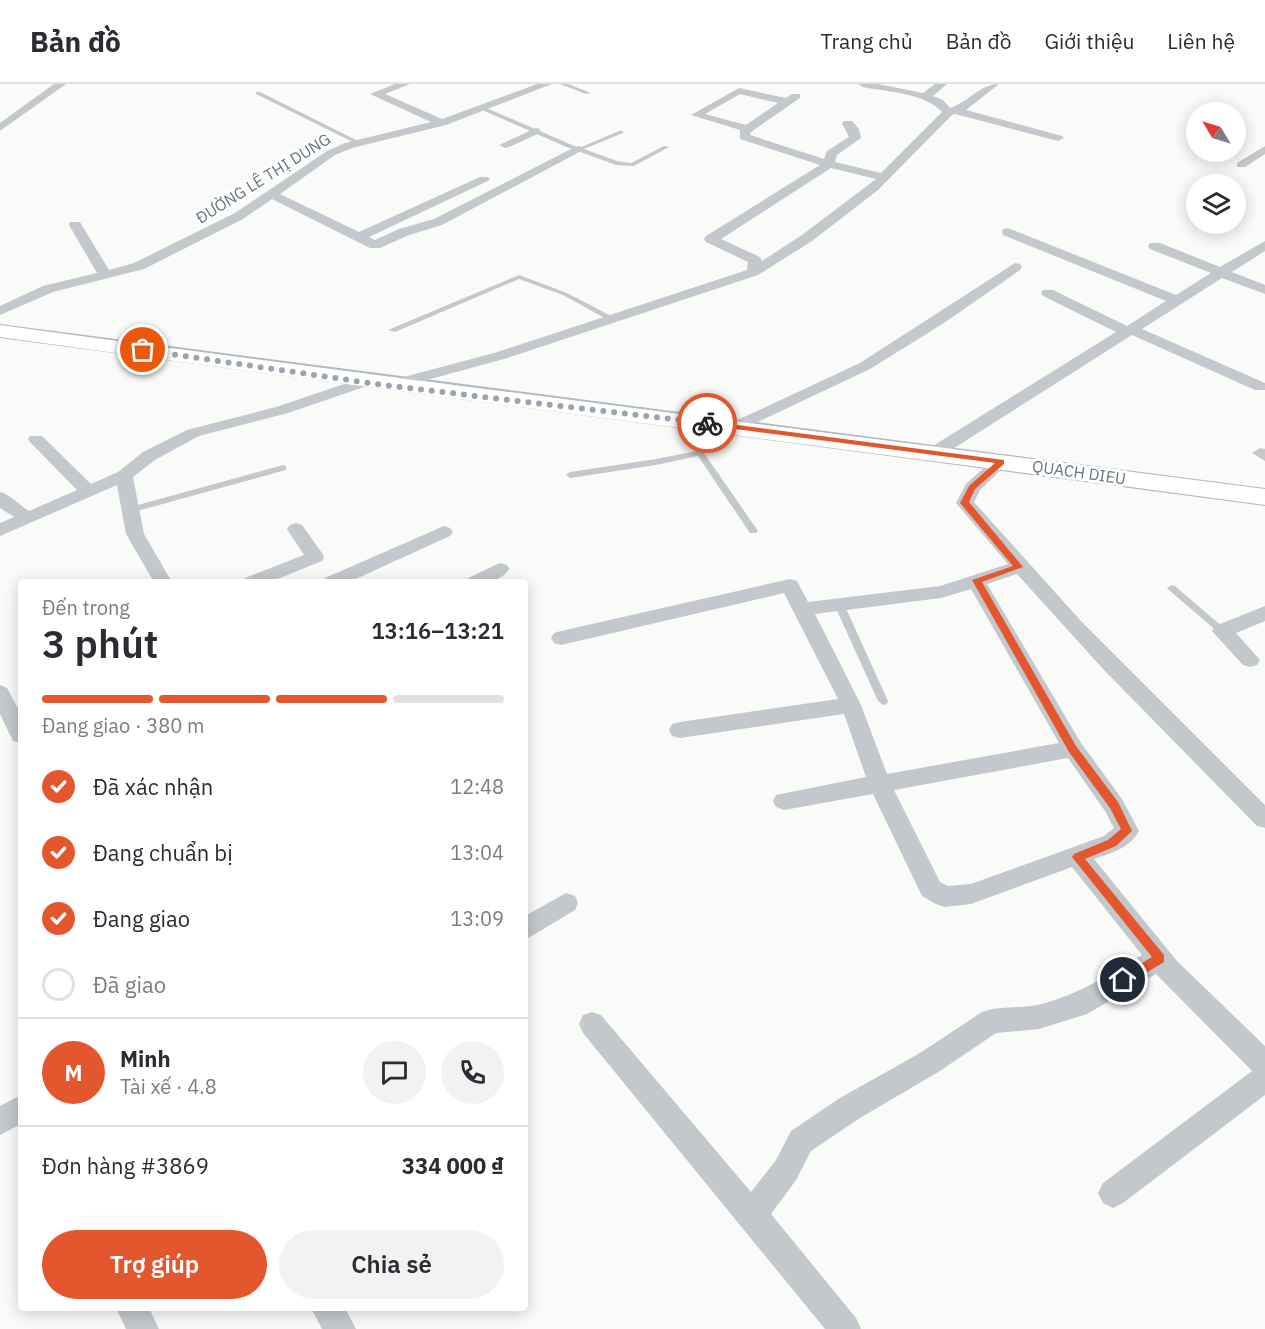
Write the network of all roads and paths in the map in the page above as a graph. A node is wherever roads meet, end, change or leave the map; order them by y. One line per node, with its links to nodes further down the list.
1 (61, 84): 15 (street)
2 (405, 84): 13 (street)
3 (547, 84): 11 (street, ĐƯỜNG LÊ THỊ DUNG)
4 (563, 84): 9 (lane)
5 (863, 84): 10 (street)
6 (942, 84): 10 (street)
7 (994, 84): 12 (street)
8 (258, 93): 20 (lane)
9 (588, 93)
10 (925, 97): 12 (street)
11 (482, 108): 13 (street, ĐƯỜNG LÊ THỊ DUNG); 17 (lane)
12 (951, 111): 19 (street); 27 (street)
13 (442, 123): 20 (street, ĐƯỜNG LÊ THỊ DUNG)
14 (848, 123): 25 (street)
15 (0, 128)
16 (748, 129): 16 (street); 25 (street)
17 (536, 131): 21 (street); 23 (lane)
18 (621, 132): 23 (lane)
19 (1058, 138)
20 (359, 143): 29 (street, ĐƯỜNG LÊ THỊ DUNG)
21 (505, 145)
22 (666, 147): 23 (lane)
23 (579, 149): 32 (street)
24 (1265, 149): 26 (street)
25 (829, 164): 27 (street); 37 (street)
26 (1241, 165)
27 (884, 177): 37 (street)
28 (484, 180): 32 (street)
29 (273, 195): 32 (street); 38 (street, ĐƯỜNG LÊ THỊ DUNG)
30 (75, 225): 38 (street)
31 (1008, 232): 41 (street)
32 (358, 237)
33 (1265, 245): 36 (street)
34 (1155, 246): 36 (street)
35 (1014, 267): 50 (street)
36 (1222, 271): 39 (street); 41 (street)
37 (753, 272): 43 (street)
38 (105, 275): 42 (street, ĐƯỜNG LÊ THỊ DUNG)
39 (1265, 290)
40 (1048, 294): 46 (street)
41 (1179, 301): 46 (street)
42 (0, 311)
43 (613, 319): 44 (lane); 48 (street)
44 (392, 330)
45 (0, 331): 47 (main road, QUACH DIEU)
46 (1130, 331): 49 (street); 53 (street)
47 (365, 382): 48 (main road, QUACH DIEU); 57 (street)
48 (390, 386): 50 (main road, QUACH DIEU)
49 (1260, 387)
50 (726, 426): 52 (lane); 53 (main road, QUACH DIEU)
51 (36, 440): 58 (street)
52 (700, 453): 56 (lane); 65 (lane)
53 (934, 453): 54 (main road, QUACH DIEU)
54 (1001, 462): 60 (main road, QUACH DIEU); 67 (street)
55 (283, 468): 61 (lane)
56 (570, 475)
57 (124, 476): 58 (street); 61 (street)
58 (88, 491): 62 (street)
59 (0, 497): 62 (street)
60 (1265, 497)
61 (130, 510): 69 (street)
62 (26, 517): 64 (street)
63 (296, 529): 70 (street)
64 (0, 530)
65 (753, 531)
66 (444, 532): 71 (street)
67 (1019, 567): 73 (street); 89 (street)
68 (500, 568): 72 (street)
69 (161, 579)
70 (260, 579)
71 (339, 579)
72 (480, 579)
73 (976, 580): 75 (street); 86 (street)
74 (1172, 588): 78 (lane)
75 (839, 604): 76 (street); 82 (lane)
76 (803, 609): 79 (street); 83 (street)
77 (1265, 613): 78 (street)
78 (1222, 631): 80 (street)
79 (561, 638)
80 (1250, 660)
81 (0, 693): 84 (street)
82 (883, 701)
83 (851, 705): 85 (street); 87 (street)
84 (18, 729)
85 (680, 730)
86 (1073, 749): 87 (street); 90 (street)
87 (880, 784): 88 (street); 90 (street)
88 (784, 801)
89 (1265, 819)
90 (1078, 857): 93 (street)
91 (566, 903): 92 (street)
92 (528, 927)
93 (1160, 958): 95 (street); 100 (street)
94 (592, 1024): 100 (street)
95 (1265, 1065)
96 (1265, 1078): 99 (street)
97 (18, 1111): 98 (street)
98 (0, 1121)
99 (1113, 1193)
100 (752, 1215): 105 (street)
101 (134, 1311): 103 (street)
102 (329, 1311): 104 (street)
103 (143, 1329)
104 (340, 1329)
105 (845, 1329)

